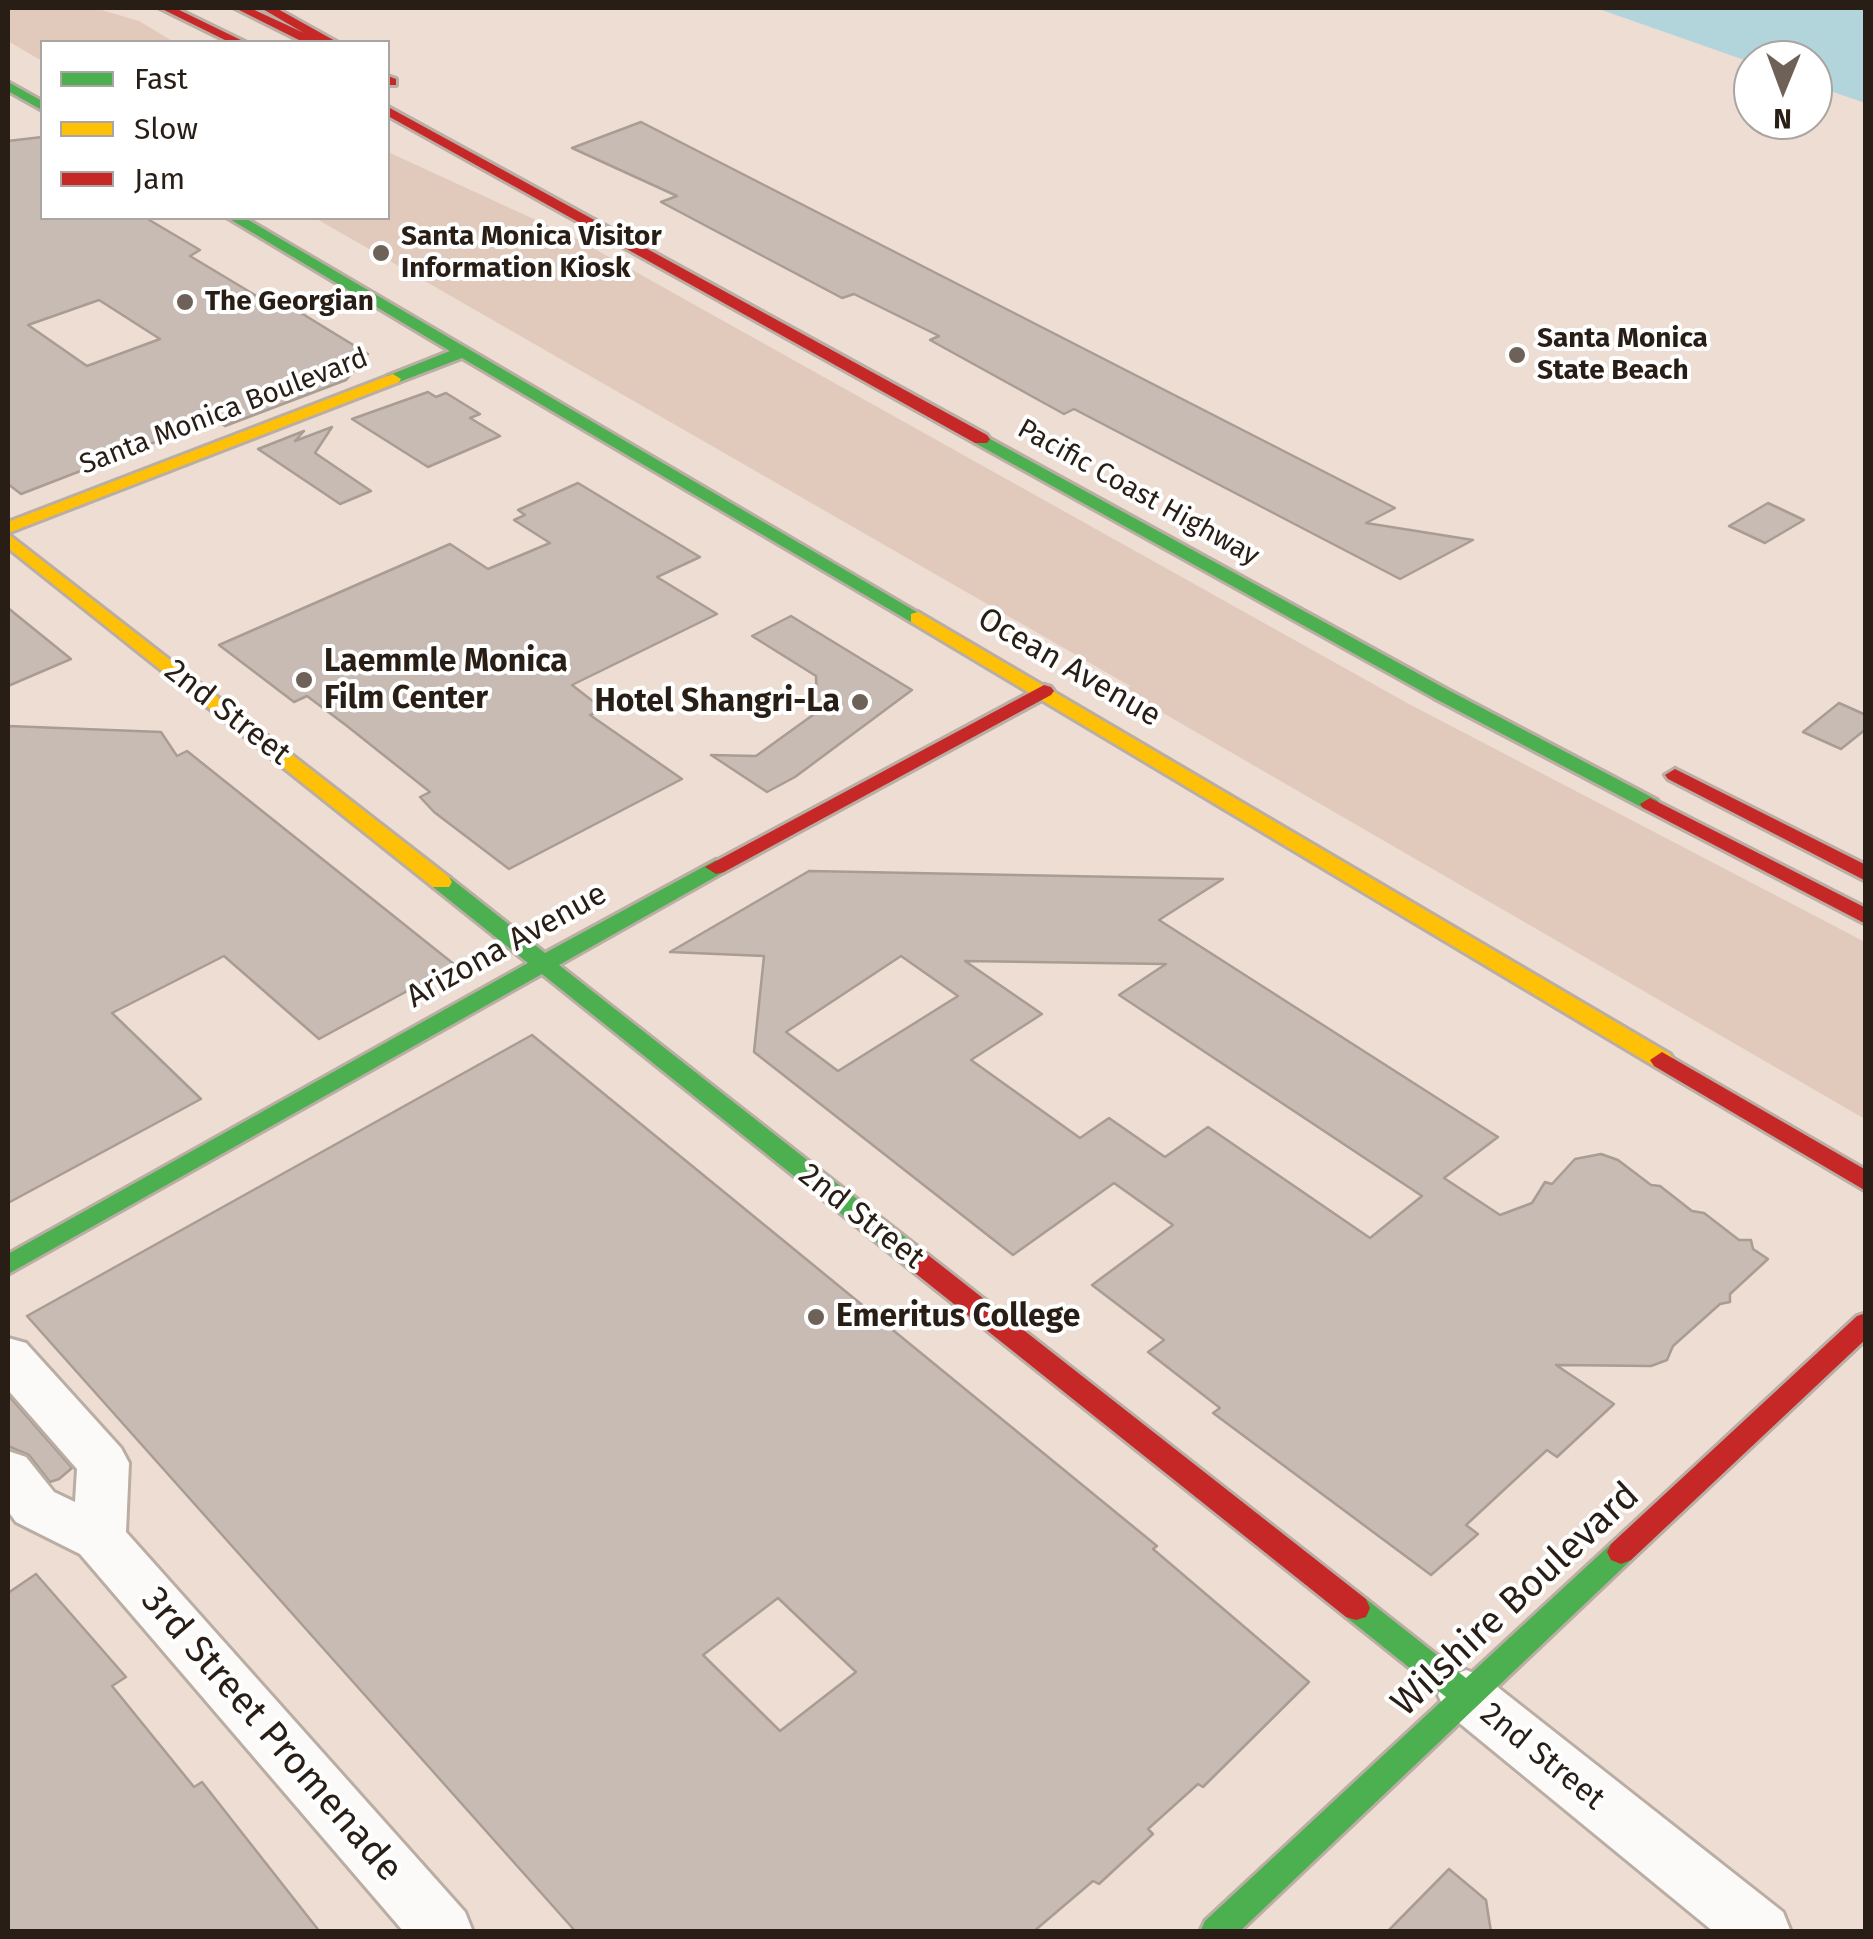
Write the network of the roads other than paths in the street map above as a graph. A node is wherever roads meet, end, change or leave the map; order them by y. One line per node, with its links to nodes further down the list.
1 (166, 8): 5 (main road)
2 (206, 8): 6 (main road)
3 (240, 8): 7 (main road)
4 (267, 8): 8 (main road)
5 (234, 40)
6 (265, 40)
7 (308, 40)
8 (326, 40)
9 (390, 82): 11 (main road)
10 (8, 86): 12 (main road)
11 (417, 97)
12 (40, 105)
13 (390, 112): 17 (main road, Pacific Coast Highway)
14 (40, 117): 16 (main road)
15 (390, 121): 17 (main road)
16 (16, 124)
17 (470, 158): 25 (main road, Pacific Coast Highway)
18 (238, 220): 19 (main road, Ocean Avenue)
19 (463, 352): 20 (main road, Santa Monica Boulevard); 22 (main road, Ocean Avenue)
20 (8, 528)
21 (8, 539): 26 (main road, 2nd Street)
22 (1044, 692): 26 (main road, Arizona Avenue); 27 (main road, Ocean Avenue)
23 (1652, 764): 24 (main road)
24 (1866, 874)
25 (1866, 918)
26 (542, 963): 28 (main road, Arizona Avenue); 33 (main road, 2nd Street)
27 (1866, 1182)
28 (8, 1265)
29 (1866, 1323): 33 (main road, Wilshire Boulevard)
30 (8, 1357): 32 (street)
31 (8, 1472): 32 (street, 3rd Street Promenade)
32 (99, 1538): 34 (street, 3rd Street Promenade)
33 (1466, 1695): 35 (main road, Wilshire Boulevard); 36 (street, 2nd Street)
34 (443, 1932)
35 (1216, 1932)
36 (1761, 1932)

